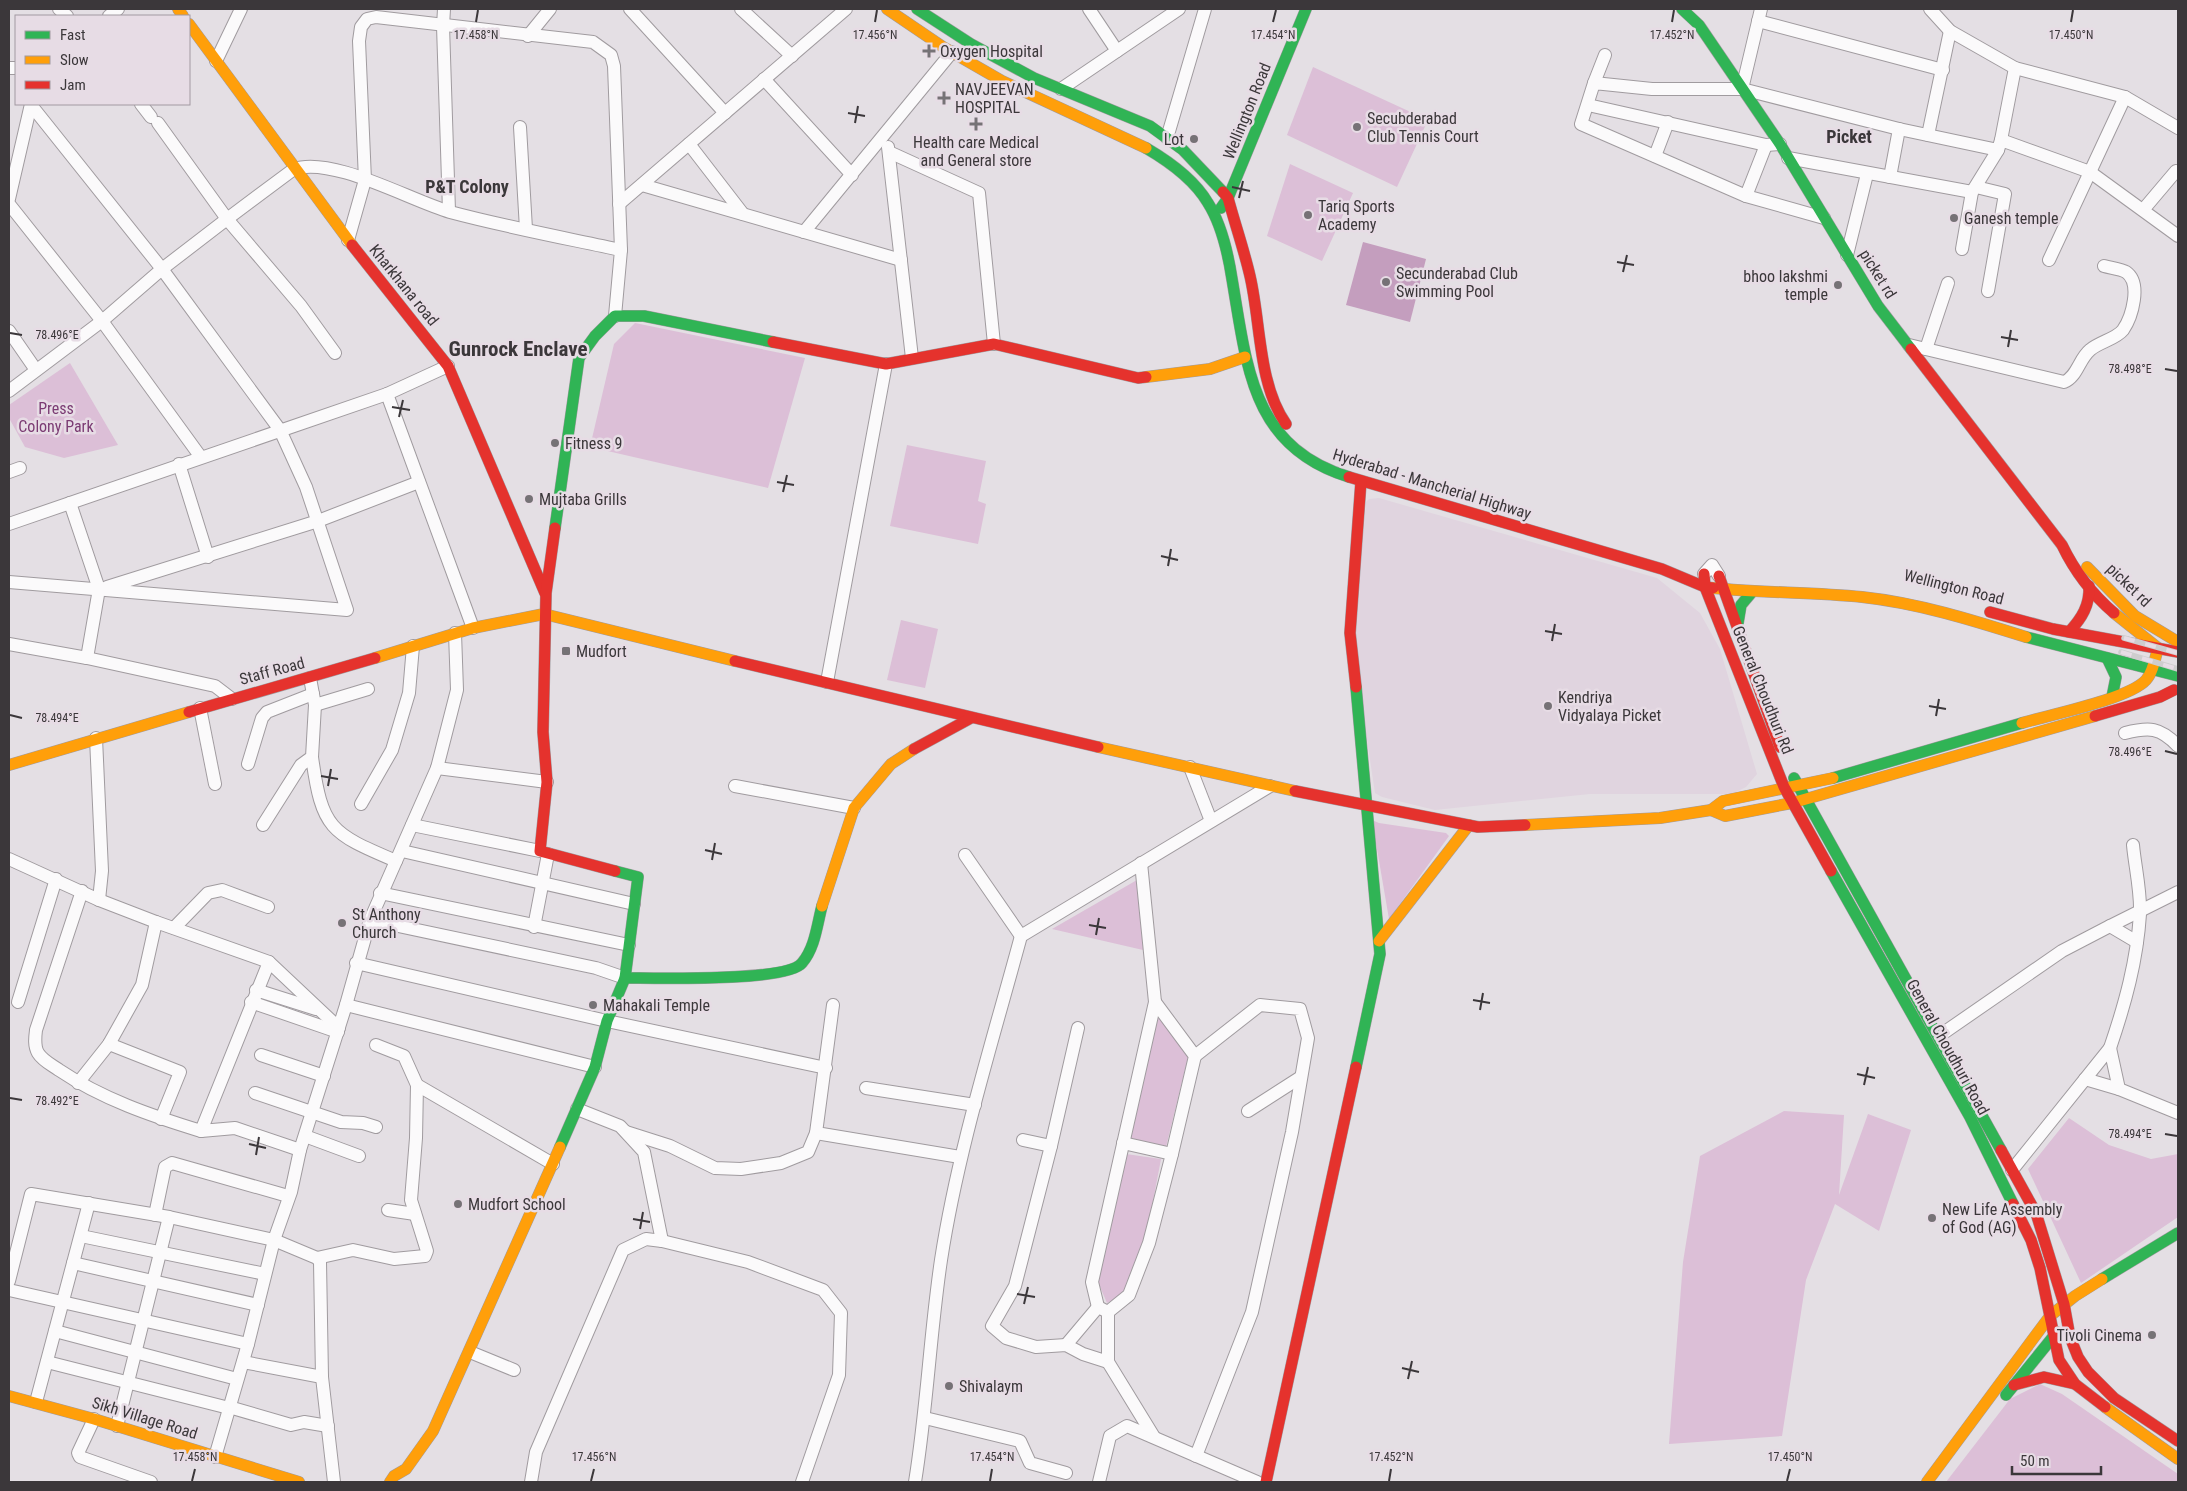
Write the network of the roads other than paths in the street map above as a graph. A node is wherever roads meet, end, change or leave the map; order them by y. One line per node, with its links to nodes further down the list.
1 (241, 9): 24 (street)
2 (444, 9): 17 (street)
3 (550, 9): 19 (street)
4 (630, 9): 36 (street)
5 (741, 9): 23 (street)
6 (846, 9): 23 (street)
7 (887, 9): 21 (main road, Hyderabad - Mancherial Highway)
8 (916, 9): 29 (main road, Hyderabad - Mancherial Highway)
9 (1089, 9): 20 (street)
10 (1179, 9): 20 (street)
11 (1205, 9): 43 (street)
12 (1306, 9): 61 (main road, Wellington Road)
13 (1682, 9): 30 (main road, picket rd)
14 (1930, 9): 18 (street)
15 (1759, 15): 26 (street); 30 (street)
16 (190, 25): 24 (main road, Kharkhana road)
17 (443, 26): 19 (street); 57 (street); 66 (street)
18 (1950, 31): 25 (street); 26 (street)
19 (528, 36): 64 (street)
20 (1117, 51): 29 (street)
21 (952, 52): 41 (street); 68 (main road, Hyderabad - Mancherial Highway)
22 (1605, 55): 28 (street)
23 (792, 56): 27 (street)
24 (216, 61): 51 (main road, Kharkhana road)
25 (2015, 68): 31 (street); 47 (street)
26 (1943, 70): 42 (street)
27 (764, 80): 36 (street); 55 (street)
28 (1594, 83): 30 (street); 35 (street)
29 (1061, 89): 43 (main road, Hyderabad - Mancherial Highway)
30 (1742, 89): 40 (street); 45 (main road, picket rd)
31 (2125, 97): 39 (street); 53 (street)
32 (31, 105): 62 (street)
33 (32, 105): 81 (street)
34 (141, 105): 69 (street)
35 (1588, 105): 37 (street); 49 (street)
36 (725, 113): 44 (street)
37 (1668, 122): 46 (street); 49 (street)
38 (520, 128): 71 (street)
39 (2178, 128)
40 (1899, 129): 42 (street); 56 (street)
41 (886, 132): 48 (street); 55 (street)
42 (1928, 136): 47 (street)
43 (1167, 138): 61 (main road, Hyderabad - Mancherial Highway)
44 (689, 144): 58 (street); 67 (street)
45 (1780, 144): 46 (street); 50 (main road, picket rd)
46 (1766, 145): 60 (street)
47 (1999, 145): 53 (street); 59 (street)
48 (888, 152): 78 (street); 87 (street)
49 (1655, 156): 60 (street)
50 (1788, 158): 54 (street); 70 (main road, picket rd)
51 (294, 169): 57 (street); 69 (street); 74 (main road, Kharkhana road)
52 (2176, 171): 65 (street)
53 (2090, 172): 65 (street); 79 (street)
54 (1867, 174): 56 (street); 77 (street)
55 (852, 175): 72 (street)
56 (1890, 177): 59 (street)
57 (365, 180): 66 (street); 74 (street)
58 (642, 185): 64 (street); 67 (street)
59 (1974, 190): 75 (street); 83 (street)
60 (1746, 196): 70 (street)
61 (1228, 198): 68 (main road, Wellington Road); 108 (main road, Hyderabad - Mancherial Highway)
62 (9, 199)
63 (9, 204): 85 (street)
64 (619, 204): 76 (street)
65 (2143, 210): 73 (street)
66 (449, 211): 71 (street)
67 (742, 214): 72 (street)
68 (1216, 214): 91 (main road, Hyderabad - Mancherial Highway)
69 (227, 218): 81 (street); 90 (street)
70 (1824, 218): 77 (main road, picket rd)
71 (526, 229): 76 (street)
72 (804, 232): 78 (street)
73 (2178, 236)
74 (348, 240): 94 (main road, Kharkhana road)
75 (1962, 248)
76 (622, 250): 84 (street)
77 (1847, 255): 88 (main road, picket rd)
78 (901, 260): 92 (street)
79 (2048, 260)
80 (2104, 266): 89 (street)
81 (162, 269): 85 (street); 98 (street)
82 (1948, 283): 89 (street)
83 (1988, 291)
84 (615, 316): 93 (main road); 117 (main road)
85 (102, 321): 95 (street); 99 (street)
86 (9, 331): 95 (street)
87 (994, 344): 91 (main road); 92 (main road)
88 (1908, 345): 89 (street); 106 (main road, picket rd)
89 (1926, 349)
90 (335, 353)
91 (1245, 357): 102 (main road, Hyderabad - Mancherial Highway)
92 (912, 358): 93 (main road)
93 (886, 364): 134 (street)
94 (448, 366): 97 (street); 117 (main road, Kharkhana road)
95 (36, 370): 96 (street)
96 (9, 391)
97 (387, 394): 98 (street); 101 (street)
98 (280, 430): 99 (street); 104 (street)
99 (200, 456): 100 (street)
100 (179, 464): 103 (street); 107 (street)
101 (419, 482): 104 (street); 121 (street)
102 (1361, 482): 113 (main road, Hyderabad - Mancherial Highway); 159 (main road)
103 (70, 503): 105 (street); 114 (street)
104 (318, 522): 107 (street); 114 (street)
105 (9, 524)
106 (2062, 545): 112 (main road, picket rd); 124 (main road, picket rd)
107 (208, 557): 114 (street)
108 (1704, 574): 109 (street); 113 (main road, General Choudhuri Rd)
109 (1729, 577): 111 (main road); 115 (main road)
110 (9, 582): 114 (street)
111 (1853, 584)
112 (2089, 586): 122 (main road); 127 (main road, picket rd)
113 (1705, 587): 115 (main road, Hyderabad - Mancherial Highway); 155 (main road, General Choudhuri Rd)
114 (100, 590): 129 (street)
115 (1724, 590): 116 (main road, Hyderabad - Mancherial Highway); 120 (main road)
116 (1752, 592): 120 (main road); 130 (main road, Hyderabad - Mancherial Highway)
117 (546, 593): 119 (main road)
118 (1982, 610): 122 (main road, Wellington Road)
119 (544, 614): 121 (main road, Staff Road); 134 (main road); 150 (main road)
120 (1738, 623): 154 (main road)
121 (473, 628): 123 (main road, Staff Road)
122 (2069, 632): 127 (main road, Wellington Road)
123 (455, 633): 126 (main road, Staff Road); 149 (street)
124 (2178, 642)
125 (9, 644): 129 (street)
126 (413, 646): 133 (main road, Staff Road); 157 (street)
127 (2158, 648): 128 (main road, Wellington Road); 131 (main road)
128 (2178, 652)
129 (87, 658): 138 (street)
130 (2107, 658): 131 (main road, Hyderabad - Mancherial Highway); 137 (main road)
131 (2153, 670): 132 (main road, Hyderabad - Mancherial Highway); 137 (main road)
132 (2178, 676): 136 (main road)
133 (310, 678): 138 (main road, Staff Road); 139 (street)
134 (826, 682): 141 (main road)
135 (368, 689): 139 (street)
136 (2176, 695): 156 (main road)
137 (2112, 697): 154 (main road)
138 (232, 699): 140 (main road, Staff Road)
139 (314, 699): 145 (street); 146 (street)
140 (200, 708): 143 (main road, Staff Road); 151 (street)
141 (971, 718): 148 (main road); 160 (main road)
142 (2124, 733): 144 (street)
143 (96, 738): 147 (main road, Staff Road); 177 (street)
144 (2178, 746)
145 (312, 757): 163 (street); 169 (street)
146 (248, 764)
147 (9, 765)
148 (1190, 767): 153 (main road); 162 (street)
149 (437, 768): 150 (street); 164 (street)
150 (547, 782): 167 (main road)
151 (216, 784)
152 (735, 786): 160 (street)
153 (1270, 786): 159 (main road); 162 (street)
154 (1800, 786): 155 (main road); 156 (main road)
155 (1785, 790): 158 (main road, General Choudhuri Rd); 161 (main road)
156 (1806, 799): 158 (main road); 202 (main road)
157 (361, 804)
158 (1792, 804): 161 (main road); 263 (main road, General Choudhuri Road)
159 (1368, 805): 165 (main road); 187 (main road)
160 (854, 808): 192 (main road)
161 (1711, 810): 165 (main road)
162 (1210, 822): 171 (street)
163 (263, 825)
164 (412, 825): 167 (street); 169 (street)
165 (1468, 825): 187 (main road)
166 (2133, 845): 180 (street)
167 (544, 852): 173 (street); 178 (main road)
168 (965, 855): 186 (street)
169 (399, 856): 173 (street); 176 (street)
170 (9, 859): 172 (street)
171 (1141, 863): 186 (street); 195 (street)
172 (56, 879): 174 (street); 194 (street)
173 (542, 883): 178 (street); 184 (street)
174 (82, 891): 177 (street); 213 (street)
175 (2178, 892): 180 (street)
176 (380, 893): 181 (street); 184 (street)
177 (99, 900): 182 (street)
178 (634, 904): 189 (main road)
179 (268, 907): 185 (street)
180 (2140, 912): 183 (street); 188 (street)
181 (370, 920): 191 (street); 192 (street)
182 (156, 922): 185 (street); 203 (street)
183 (2110, 926): 188 (street); 202 (street)
184 (534, 927): 189 (street)
185 (174, 928): 190 (street)
186 (1021, 936): 218 (street)
187 (1379, 941): 307 (main road)
188 (2137, 942): 205 (street)
189 (629, 945): 192 (main road)
190 (269, 962): 193 (street); 198 (street)
191 (356, 963): 196 (street); 199 (street)
192 (625, 978): 199 (main road)
193 (254, 996): 198 (street); 201 (street); 225 (street)
194 (18, 1002)
195 (1154, 1002): 207 (street); 230 (street)
196 (346, 1005): 201 (street); 208 (street)
197 (833, 1005): 209 (street)
198 (318, 1010): 201 (street)
199 (607, 1022): 208 (main road); 209 (street)
200 (1078, 1028): 231 (street)
201 (338, 1030): 210 (street)
202 (1939, 1036): 237 (main road)
203 (109, 1044): 213 (street); 223 (street)
204 (376, 1045): 214 (street)
205 (2110, 1048): 212 (street); 216 (street)
206 (261, 1055): 210 (street)
207 (1195, 1056): 211 (street); 233 (street)
208 (595, 1067): 219 (main road)
209 (826, 1068): 227 (street)
210 (324, 1076): 221 (street)
211 (1301, 1077): 220 (street); 292 (street)
212 (2085, 1079): 216 (street); 237 (street)
213 (78, 1082): 223 (street)
214 (417, 1085): 236 (street); 241 (street)
215 (866, 1088): 218 (street)
216 (2119, 1089): 222 (street)
217 (255, 1093): 221 (street)
218 (975, 1105): 235 (street)
219 (577, 1109): 226 (street); 236 (main road)
220 (1248, 1111)
221 (312, 1113): 224 (street); 228 (street)
222 (2178, 1113)
223 (161, 1118): 225 (street)
224 (376, 1127)
225 (201, 1132): 232 (street)
226 (626, 1132): 227 (street); 247 (street)
227 (816, 1133): 235 (street)
228 (305, 1136): 232 (street); 234 (street)
229 (1023, 1140): 231 (street)
230 (1123, 1143): 233 (street); 262 (street)
231 (1051, 1146): 269 (street)
232 (300, 1150): 238 (street)
233 (1172, 1154): 262 (street)
234 (359, 1156)
235 (960, 1157): 286 (street)
236 (553, 1164): 271 (main road)
237 (2012, 1170): 256 (main road)
238 (288, 1196): 242 (street); 246 (street)
239 (89, 1203): 242 (street); 245 (street); 252 (street)
240 (388, 1210): 241 (street)
241 (416, 1214): 250 (street)
242 (155, 1215): 243 (street)
243 (169, 1217): 246 (street); 249 (street)
244 (2178, 1233): 258 (main road)
245 (81, 1236): 249 (street); 251 (street)
246 (274, 1240): 250 (street); 253 (street)
247 (662, 1241): 302 (street); 303 (street)
248 (2178, 1246): 265 (main road)
249 (161, 1253): 253 (street); 254 (street)
250 (317, 1258): 278 (street)
251 (73, 1263): 254 (street); 259 (street)
252 (11, 1267): 255 (street)
253 (265, 1274): 261 (street)
254 (154, 1281): 261 (street); 264 (street)
255 (9, 1282)
256 (2058, 1284): 258 (main road); 260 (main road)
257 (9, 1290): 259 (street)
258 (2084, 1290): 260 (main road)
259 (63, 1302): 264 (street); 266 (street)
260 (2064, 1304): 263 (main road); 265 (main road)
261 (258, 1305): 268 (street)
262 (1103, 1309): 269 (street); 276 (street)
263 (2050, 1316): 267 (main road); 272 (main road)
264 (144, 1320): 268 (street); 270 (street)
265 (2067, 1321): 267 (main road); 291 (main road)
266 (55, 1331): 270 (street); 274 (street)
267 (2054, 1335): 273 (main road); 281 (main road)
268 (248, 1344): 275 (street)
269 (1066, 1344): 276 (street)
270 (136, 1352): 279 (street); 280 (street)
271 (470, 1352): 277 (street); 295 (main road)
272 (2023, 1352): 273 (main road); 308 (main road)
273 (2034, 1360): 282 (main road)
274 (47, 1362): 280 (street); 284 (street)
275 (243, 1362): 278 (street); 279 (street)
276 (1108, 1362): 290 (street)
277 (514, 1370)
278 (322, 1377): 289 (street)
279 (237, 1379): 285 (street)
280 (128, 1382): 285 (street); 288 (street)
281 (2075, 1384): 282 (main road); 294 (main road)
282 (2013, 1386): 309 (main road)
283 (9, 1396): 284 (main road, Sikh Village Road)
284 (36, 1402): 287 (main road, Sikh Village Road)
285 (229, 1407): 289 (street); 293 (street)
286 (925, 1418): 296 (street); 304 (street)
287 (94, 1419): 288 (main road, Sikh Village Road); 297 (street)
288 (117, 1426): 293 (main road, Sikh Village Road)
289 (328, 1426): 299 (street)
290 (1154, 1437): 292 (street); 305 (street)
291 (2178, 1441)
292 (1196, 1456): 306 (street)
293 (215, 1457): 298 (main road, Sikh Village Road)
294 (2178, 1459)
295 (406, 1469): 300 (main road); 301 (main road)
296 (1066, 1473)
297 (151, 1482)
298 (299, 1482)
299 (334, 1482)
300 (390, 1482)
301 (406, 1482)
302 (531, 1482)
303 (802, 1482)
304 (915, 1482)
305 (1099, 1482)
306 (1257, 1482)
307 (1266, 1482)
308 (1927, 1482)
309 (1938, 1482)

